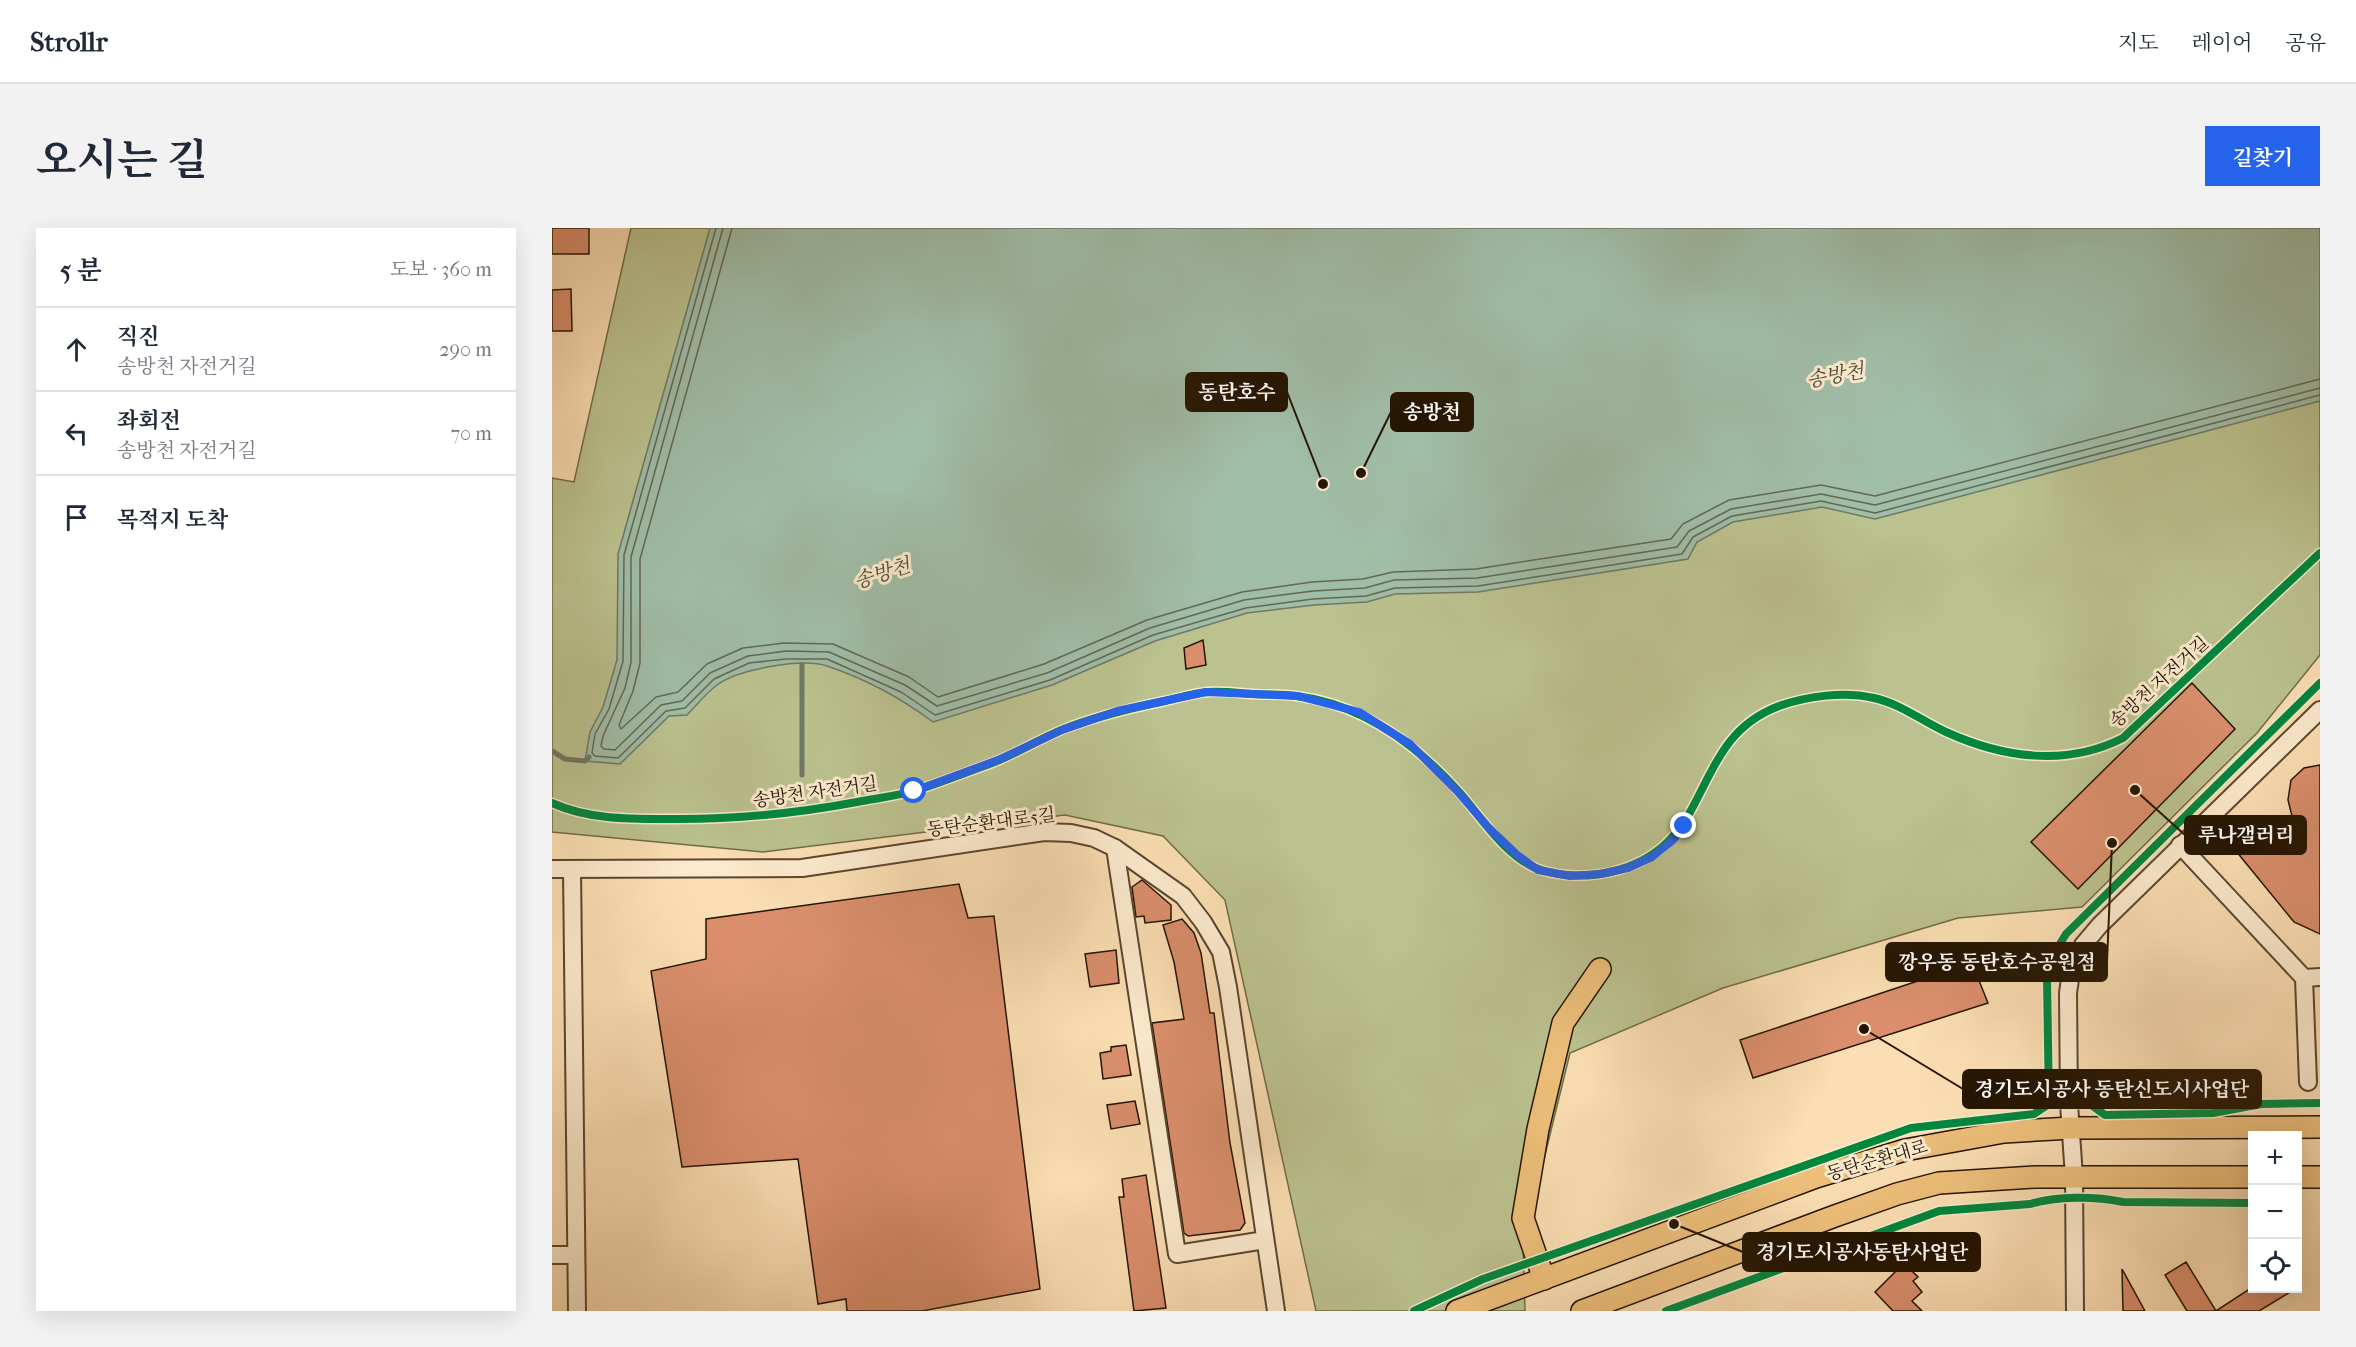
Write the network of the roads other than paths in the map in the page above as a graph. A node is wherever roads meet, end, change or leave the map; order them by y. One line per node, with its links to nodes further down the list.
1 (2320, 710): 2 (street)
2 (2180, 845): 7 (street); 10 (street)
3 (1115, 848): 5 (street, 동탄순환대로5길); 15 (street, 동탄순환대로5길); 15 (street)
4 (552, 869): 5 (street, 동탄순환대로5길)
5 (572, 869): 17 (street)
6 (1600, 969): 18 (main road)
7 (2312, 977): 8 (street)
8 (2308, 1082)
9 (2320, 1127): 10 (main road, 동탄순환대로)
10 (2071, 1128): 11 (street); 18 (main road, 동탄순환대로)
11 (2074, 1177): 12 (main road); 22 (main road); 23 (street)
12 (2248, 1177)
13 (2302, 1178): 14 (main road)
14 (2320, 1178)
15 (1265, 1240): 20 (street, 동탄순환대로5길)
16 (552, 1255): 17 (street)
17 (576, 1255): 19 (street)
18 (1544, 1279): 21 (main road, 동탄순환대로)
19 (577, 1311)
20 (1276, 1311)
21 (1457, 1311)
22 (1582, 1311)
23 (2075, 1311)

